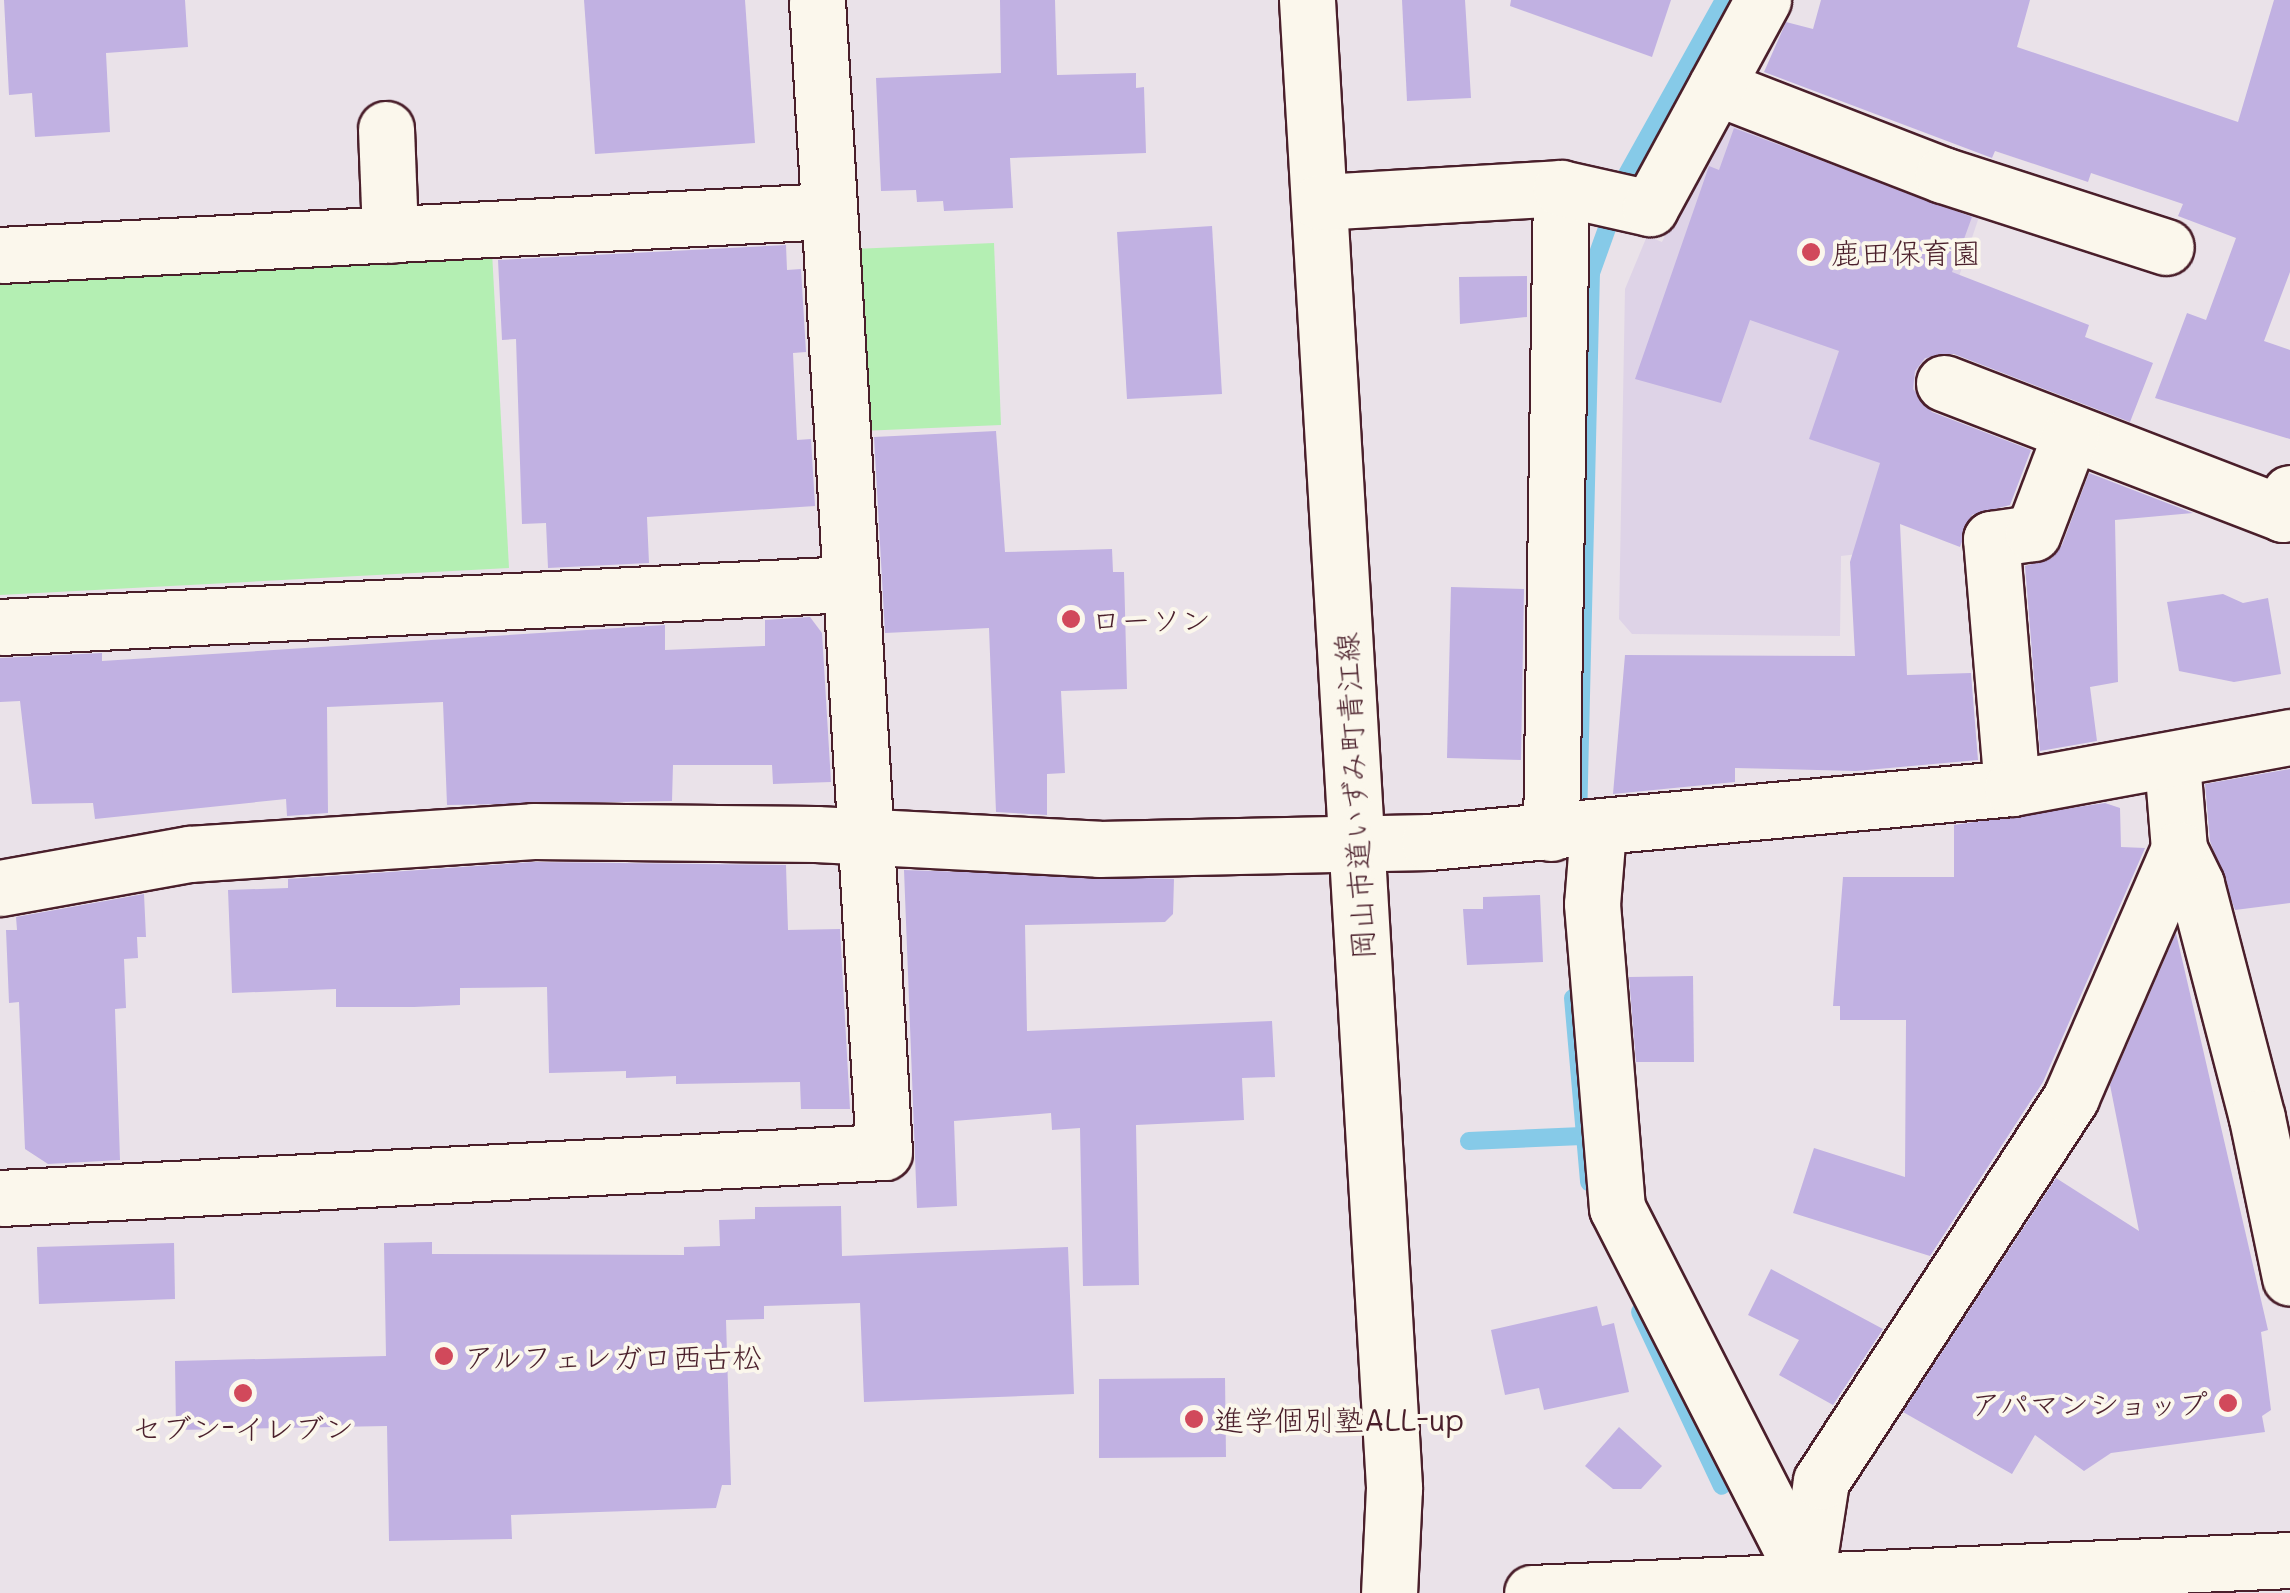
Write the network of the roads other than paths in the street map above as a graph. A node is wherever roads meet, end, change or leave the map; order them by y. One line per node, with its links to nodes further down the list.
1 (817, 0): 8 (street)
2 (1307, 0): 7 (street, 岡山市道いずみ町青江線)
3 (1763, 0): 4 (street)
4 (1716, 87): 6 (street); 10 (street)
5 (386, 129): 9 (street)
6 (1598, 197): 7 (street); 20 (street)
7 (1320, 202): 22 (street, 岡山市道いずみ町青江線)
8 (829, 211): 9 (street); 15 (street)
9 (390, 235): 11 (street)
10 (2166, 248)
11 (0, 256)
12 (1944, 384): 13 (street)
13 (2070, 433): 14 (street); 19 (street)
14 (2290, 493)
15 (850, 584): 16 (street); 21 (street)
16 (0, 627)
17 (2290, 736): 18 (street)
18 (2172, 762): 19 (street); 23 (street)
19 (2012, 788): 20 (street)
20 (1576, 831): 22 (street); 29 (street)
21 (865, 836): 22 (street); 24 (street); 25 (street)
22 (1358, 844): 27 (street, 岡山市道いずみ町青江線)
23 (2179, 849): 26 (street); 29 (street)
24 (0, 888)
25 (0, 1198)
26 (2290, 1278)
27 (1394, 1488): 30 (street, 岡山市道いずみ町青江線); 31 (street)
28 (2290, 1560): 29 (street)
29 (1806, 1578): 32 (street)
30 (1389, 1593)
31 (1416, 1593)
32 (1532, 1593)

